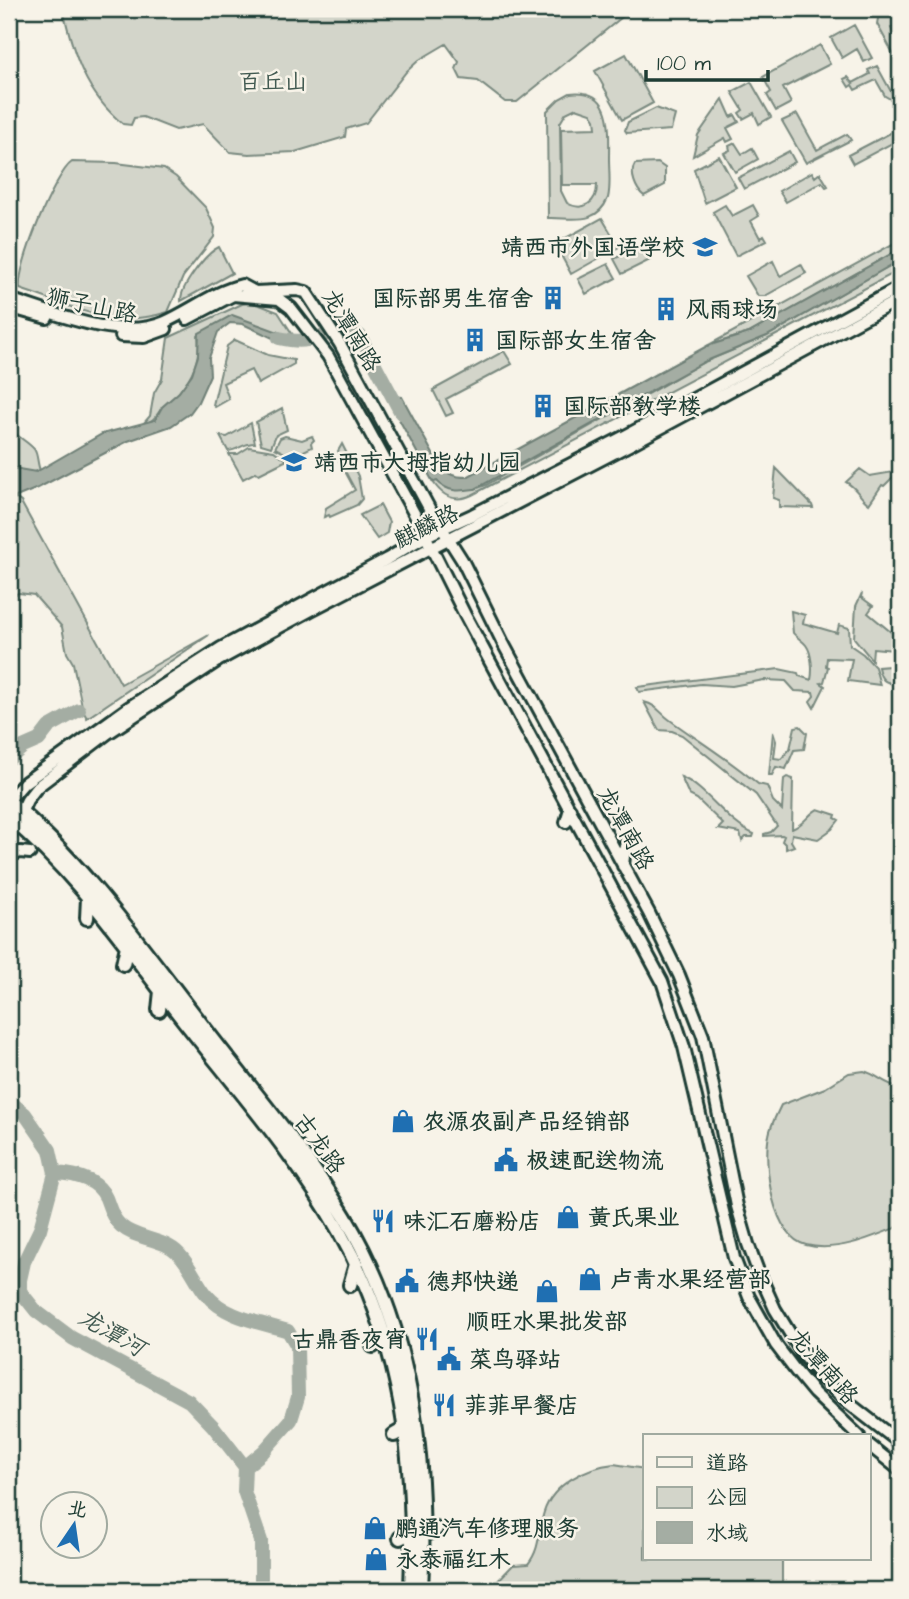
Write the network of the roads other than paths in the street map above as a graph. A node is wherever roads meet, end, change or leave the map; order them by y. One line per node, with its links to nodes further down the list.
1 (900, 288): 6 (main road, 麒麟路)
2 (242, 290): 3 (main road, 狮子山路); 5 (main road, 狮子山路); 6 (main road, 龙潭南路); 7 (main road, 龙潭南路)
3 (9, 299)
4 (900, 299): 8 (main road, 麒麟路)
5 (9, 307)
6 (442, 528): 7 (main road, 麒麟路); 8 (main road, 龙潭南路)
7 (426, 536): 9 (main road, 龙潭南路); 10 (main road, 麒麟路)
8 (449, 538): 9 (main road, 麒麟路); 18 (main road, 龙潭南路)
9 (431, 548): 11 (main road, 龙潭南路); 12 (main road, 麒麟路)
10 (9, 800): 12 (main road, 古龙路)
11 (570, 809): 13 (main road); 34 (main road, 龙潭南路)
12 (15, 817): 14 (main road, 麒麟路); 19 (main road, 古龙路); 32 (main road, 古龙路)
13 (566, 822)
14 (9, 838)
15 (625, 846): 18 (main road)
16 (30, 853): 17 (main road)
17 (9, 856)
18 (623, 866): 36 (main road, 龙潭南路)
19 (88, 898): 20 (main road); 21 (main road, 古龙路)
20 (87, 918)
21 (127, 946): 22 (main road); 23 (main road, 古龙路)
22 (123, 964)
23 (161, 991): 24 (main road); 25 (main road, 古龙路)
24 (159, 1010)
25 (233, 1082): 26 (main road); 27 (main road, 古龙路)
26 (230, 1099)
27 (356, 1264): 28 (main road); 29 (main road, 古龙路)
28 (350, 1284)
29 (384, 1336): 30 (main road); 33 (main road, 古龙路)
30 (373, 1346)
31 (418, 1376): 32 (main road)
32 (410, 1393): 42 (main road, 古龙路)
33 (406, 1428): 35 (main road); 39 (main road, 古龙路)
34 (857, 1434)
35 (394, 1435)
36 (900, 1443)
37 (870, 1446): 38 (main road)
38 (900, 1470)
39 (411, 1471): 40 (main road); 42 (main road, 古龙路)
40 (399, 1484)
41 (436, 1528): 42 (main road)
42 (418, 1533): 43 (main road); 44 (main road, 古龙路); 45 (main road, 古龙路)
43 (400, 1538)
44 (411, 1590)
45 (421, 1590)

